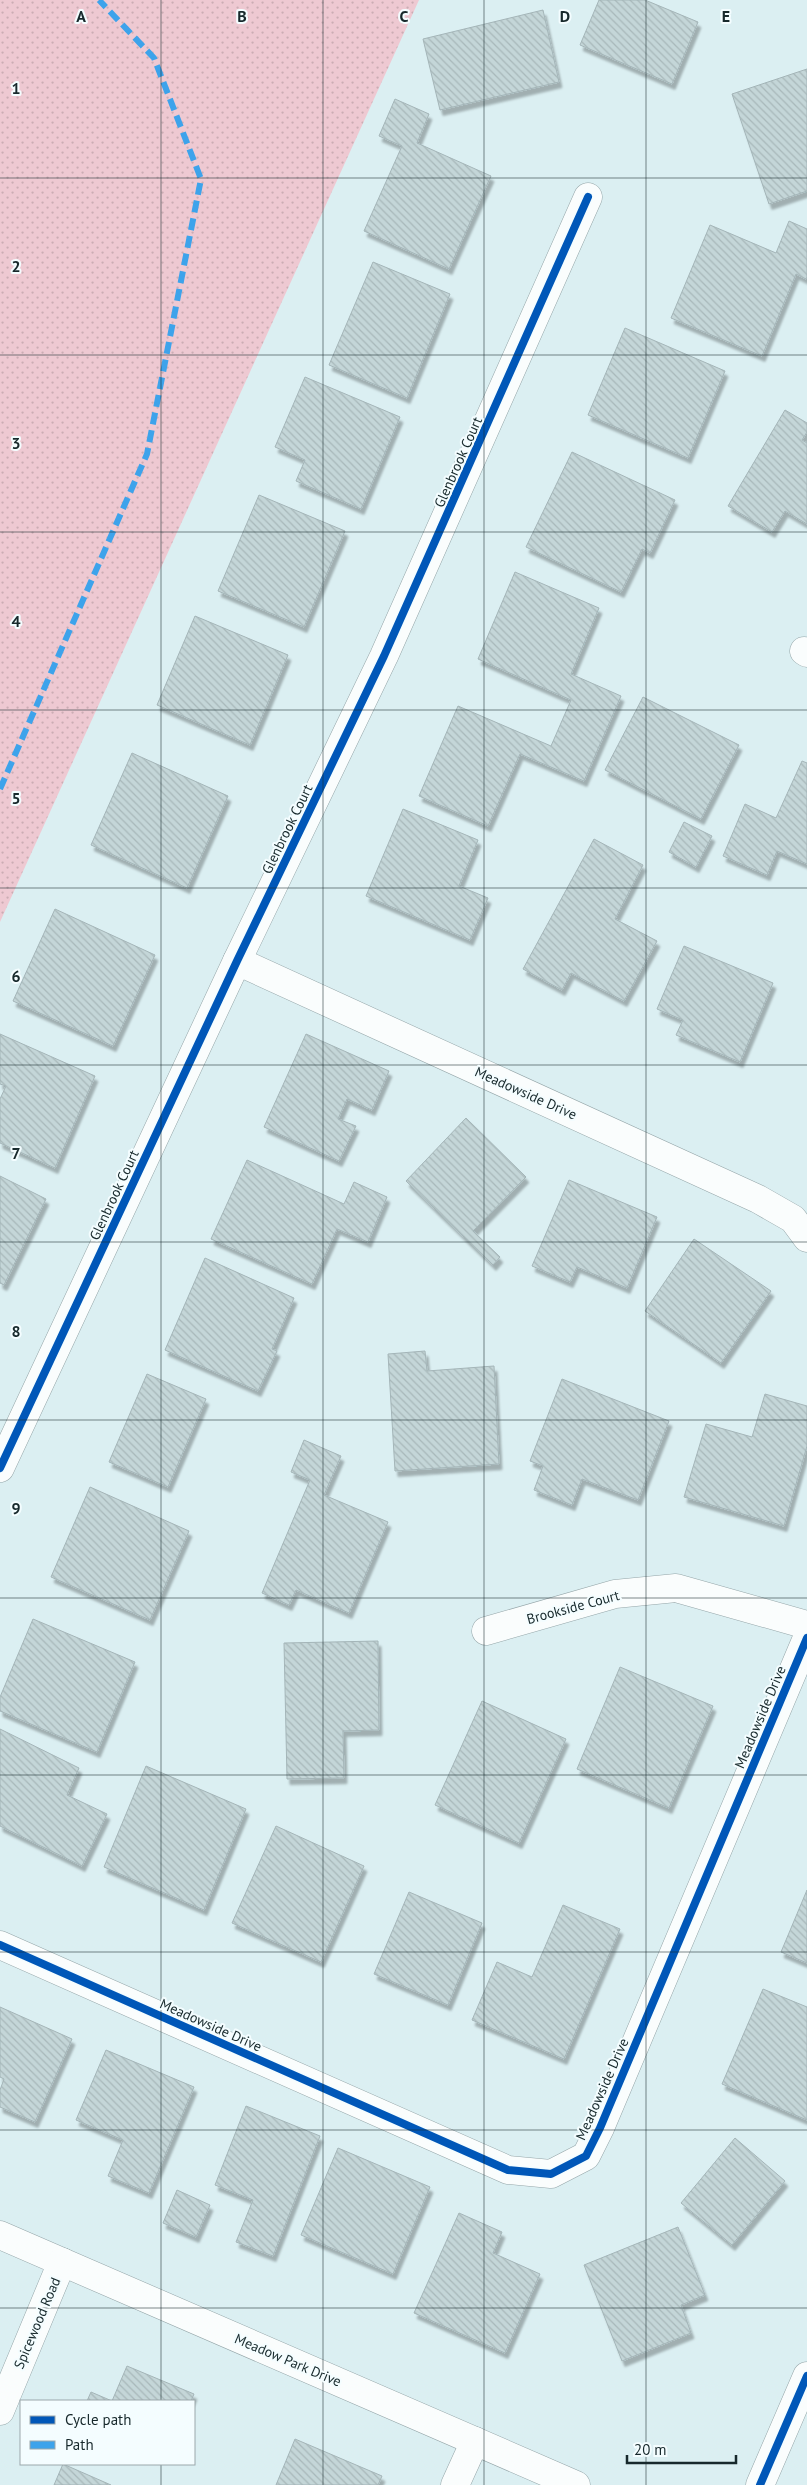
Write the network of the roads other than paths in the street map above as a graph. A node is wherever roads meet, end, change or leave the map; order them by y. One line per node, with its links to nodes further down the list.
1 (588, 197): 2 (street, Glenbrook Court)
2 (236, 961): 3 (street, Meadowside Drive); 4 (street, Glenbrook Court)
3 (807, 1238)
4 (0, 1468)
5 (807, 1625): 6 (street, Brookside Court)
6 (486, 1632)
7 (807, 1638): 8 (street, Meadowside Drive)
8 (0, 1945)
9 (0, 2235): 10 (street, Meadow Park Drive)
10 (62, 2262): 12 (street, Spicewood Road); 13 (street, Meadow Park Drive)
11 (807, 2376): 16 (street)
12 (0, 2411)
13 (475, 2441): 14 (street); 15 (street, Meadow Park Drive)
14 (455, 2485)
15 (576, 2485)
16 (760, 2485)

